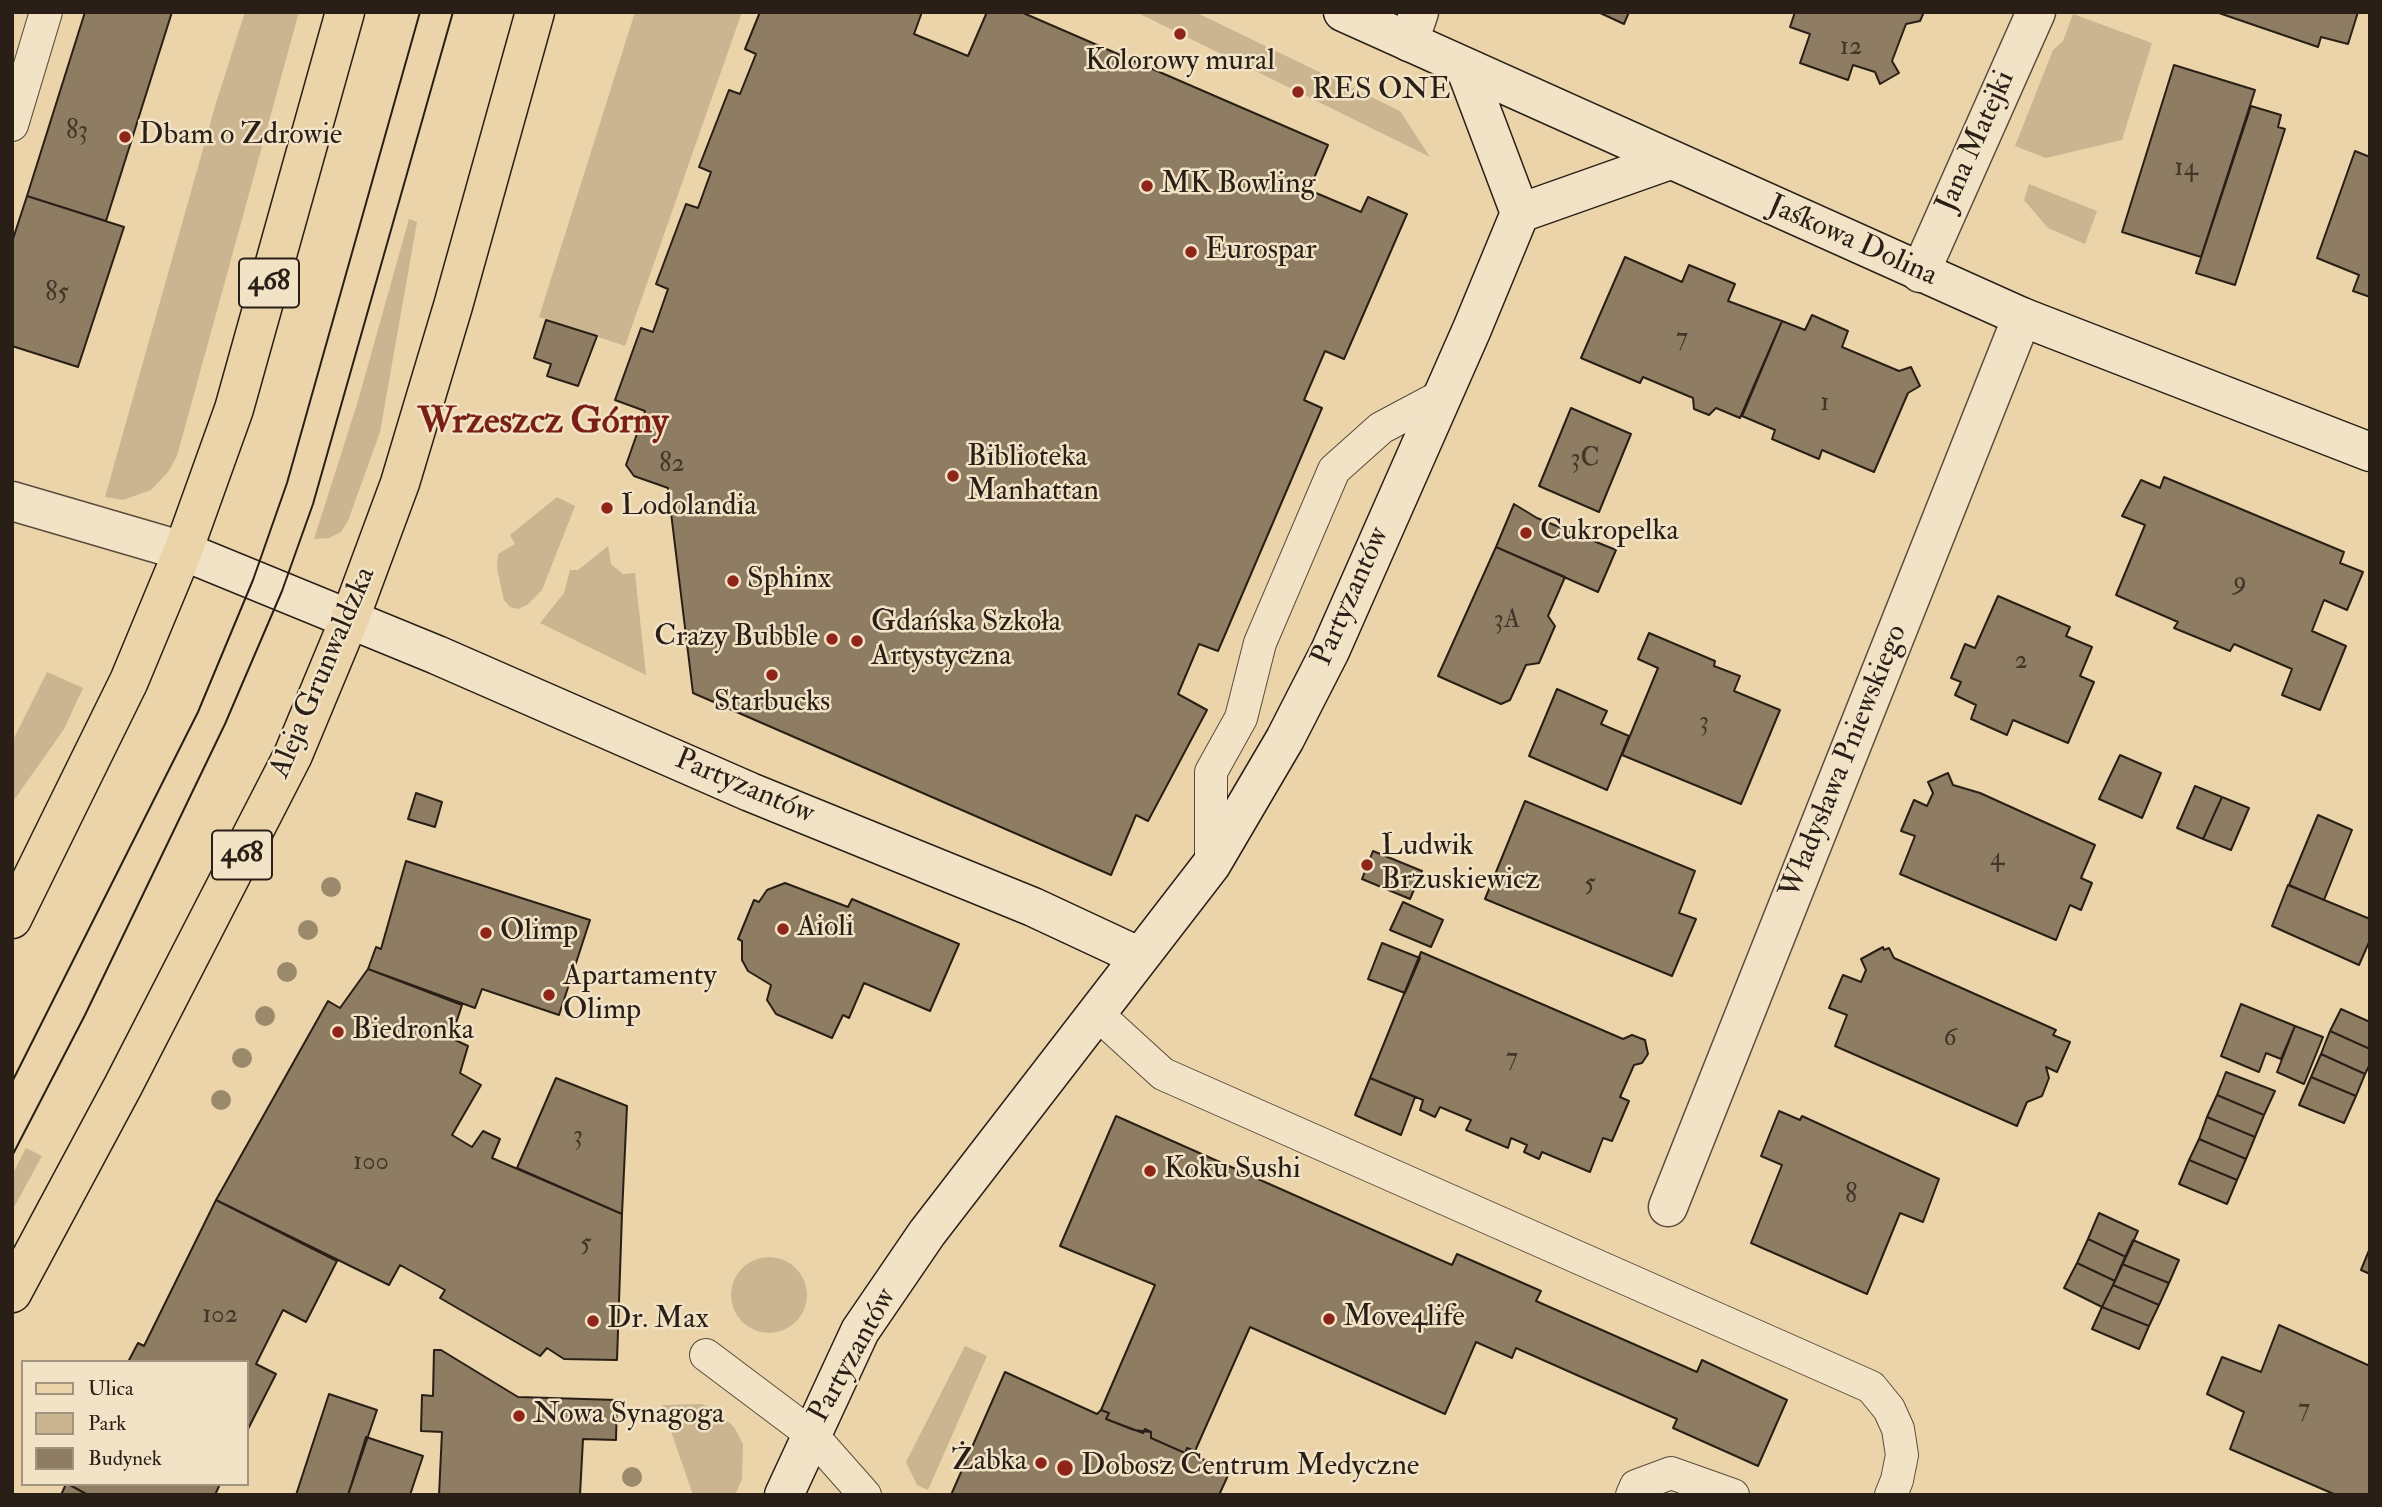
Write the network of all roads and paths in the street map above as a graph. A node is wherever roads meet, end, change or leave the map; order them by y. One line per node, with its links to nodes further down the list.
1 (46, 12): 8 (lane)
2 (345, 12): 16 (main road, 468)
3 (535, 12): 17 (main road, Aleja Grunwaldzka / 468)
4 (1343, 12): 6 (street, Jaśkowa Dolina)
5 (2036, 12): 11 (street, Jana Matejki)
6 (1414, 27): 7 (street, Jaśkowa Dolina)
7 (1465, 68): 9 (street, Jaśkowa Dolina); 10 (street)
8 (12, 125)
9 (1670, 160): 10 (street); 11 (street, Jaśkowa Dolina)
10 (1520, 213): 13 (street, Partyzantów)
11 (1920, 272): 12 (street, Jaśkowa Dolina)
12 (2022, 317): 14 (street, Jaśkowa Dolina); 22 (street, Władysława Pniewskiego)
13 (1441, 396): 18 (street, Partyzantów); 18 (lane)
14 (2370, 452)
15 (12, 501): 16 (street, Partyzantów)
16 (183, 551): 17 (street, Partyzantów); 19 (main road, 468)
17 (350, 618): 20 (street, Partyzantów); 23 (main road, Aleja Grunwaldzka / 468)
18 (1211, 865): 20 (street, Partyzantów)
19 (12, 919)
20 (1138, 956): 21 (street, Partyzantów)
21 (1095, 1012): 25 (street, Partyzantów); 30 (lane)
22 (1668, 1207)
23 (12, 1293)
24 (706, 1355): 25 (lane)
25 (811, 1434): 26 (street, Partyzantów); 27 (lane)
26 (784, 1495)
27 (865, 1495)
28 (1632, 1495): 29 (lane)
29 (1733, 1495)
30 (1891, 1495)

